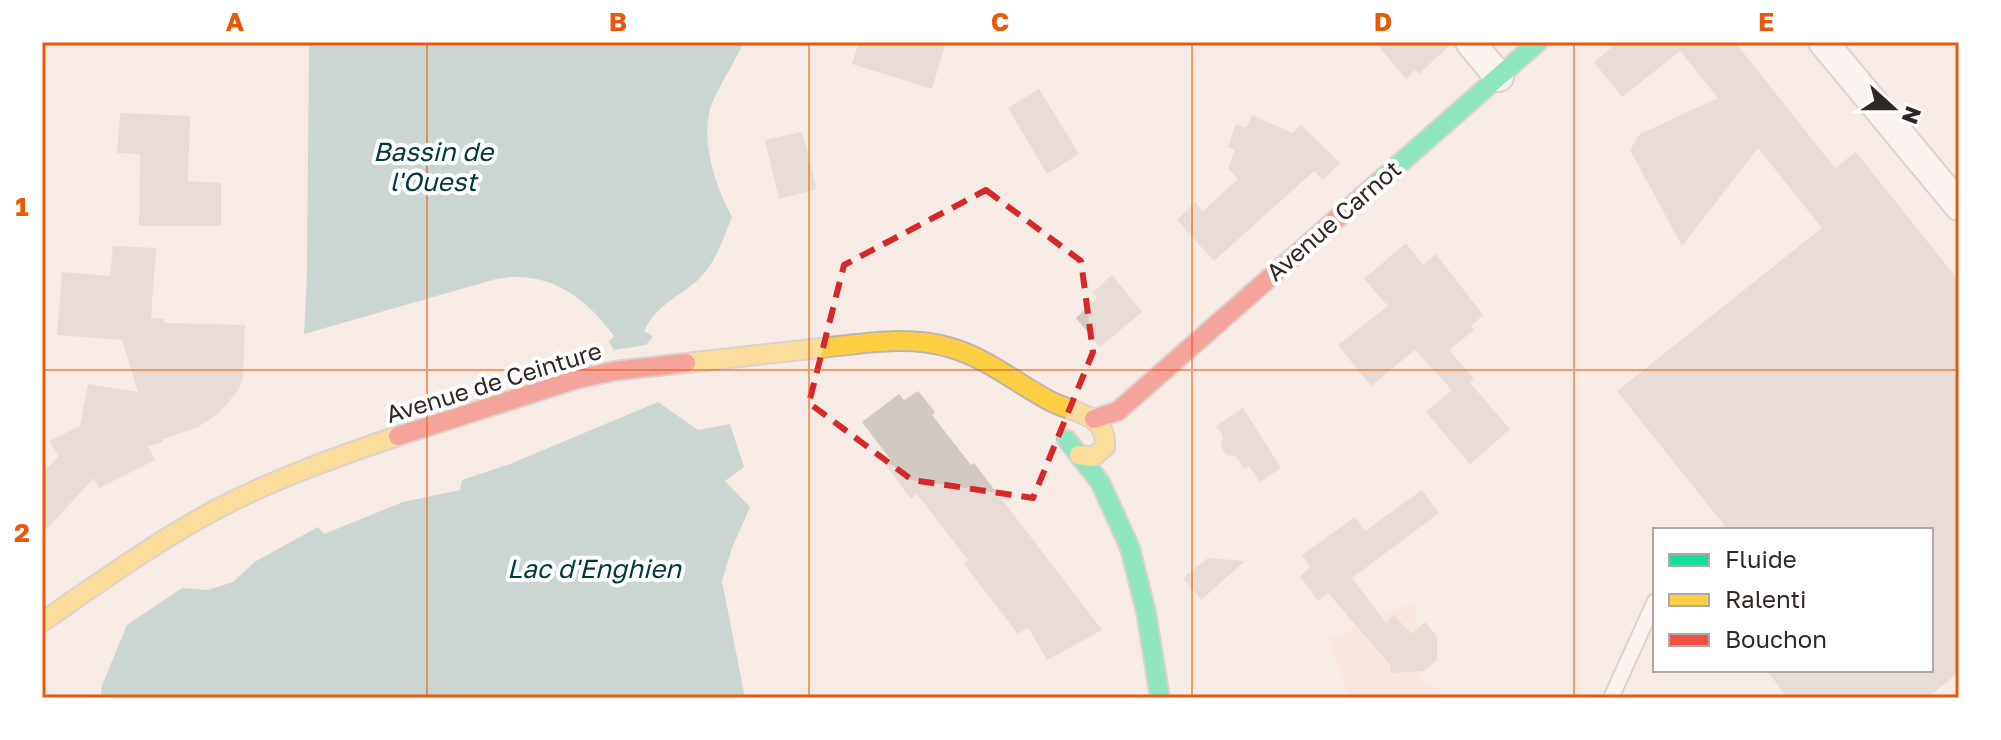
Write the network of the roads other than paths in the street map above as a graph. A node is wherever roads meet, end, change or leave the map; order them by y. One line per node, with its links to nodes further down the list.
1 (1470, 42): 4 (street)
2 (1538, 42): 4 (street, Avenue Carnot)
3 (1823, 42): 5 (street)
4 (1499, 77): 7 (street, Avenue Carnot)
5 (1959, 206)
6 (1039, 395): 8 (street, Avenue de Ceinture); 9 (street, Avenue de Ceinture); 11 (street, Avenue de Ceinture)
7 (1130, 401): 8 (street, Avenue Carnot)
8 (1103, 444): 9 (street); 9 (street); 13 (street)
9 (1074, 450): 12 (street, Avenue de Ceinture)
10 (1653, 605): 14 (lane)
11 (42, 622)
12 (1160, 698)
13 (1172, 698)
14 (1611, 698)

